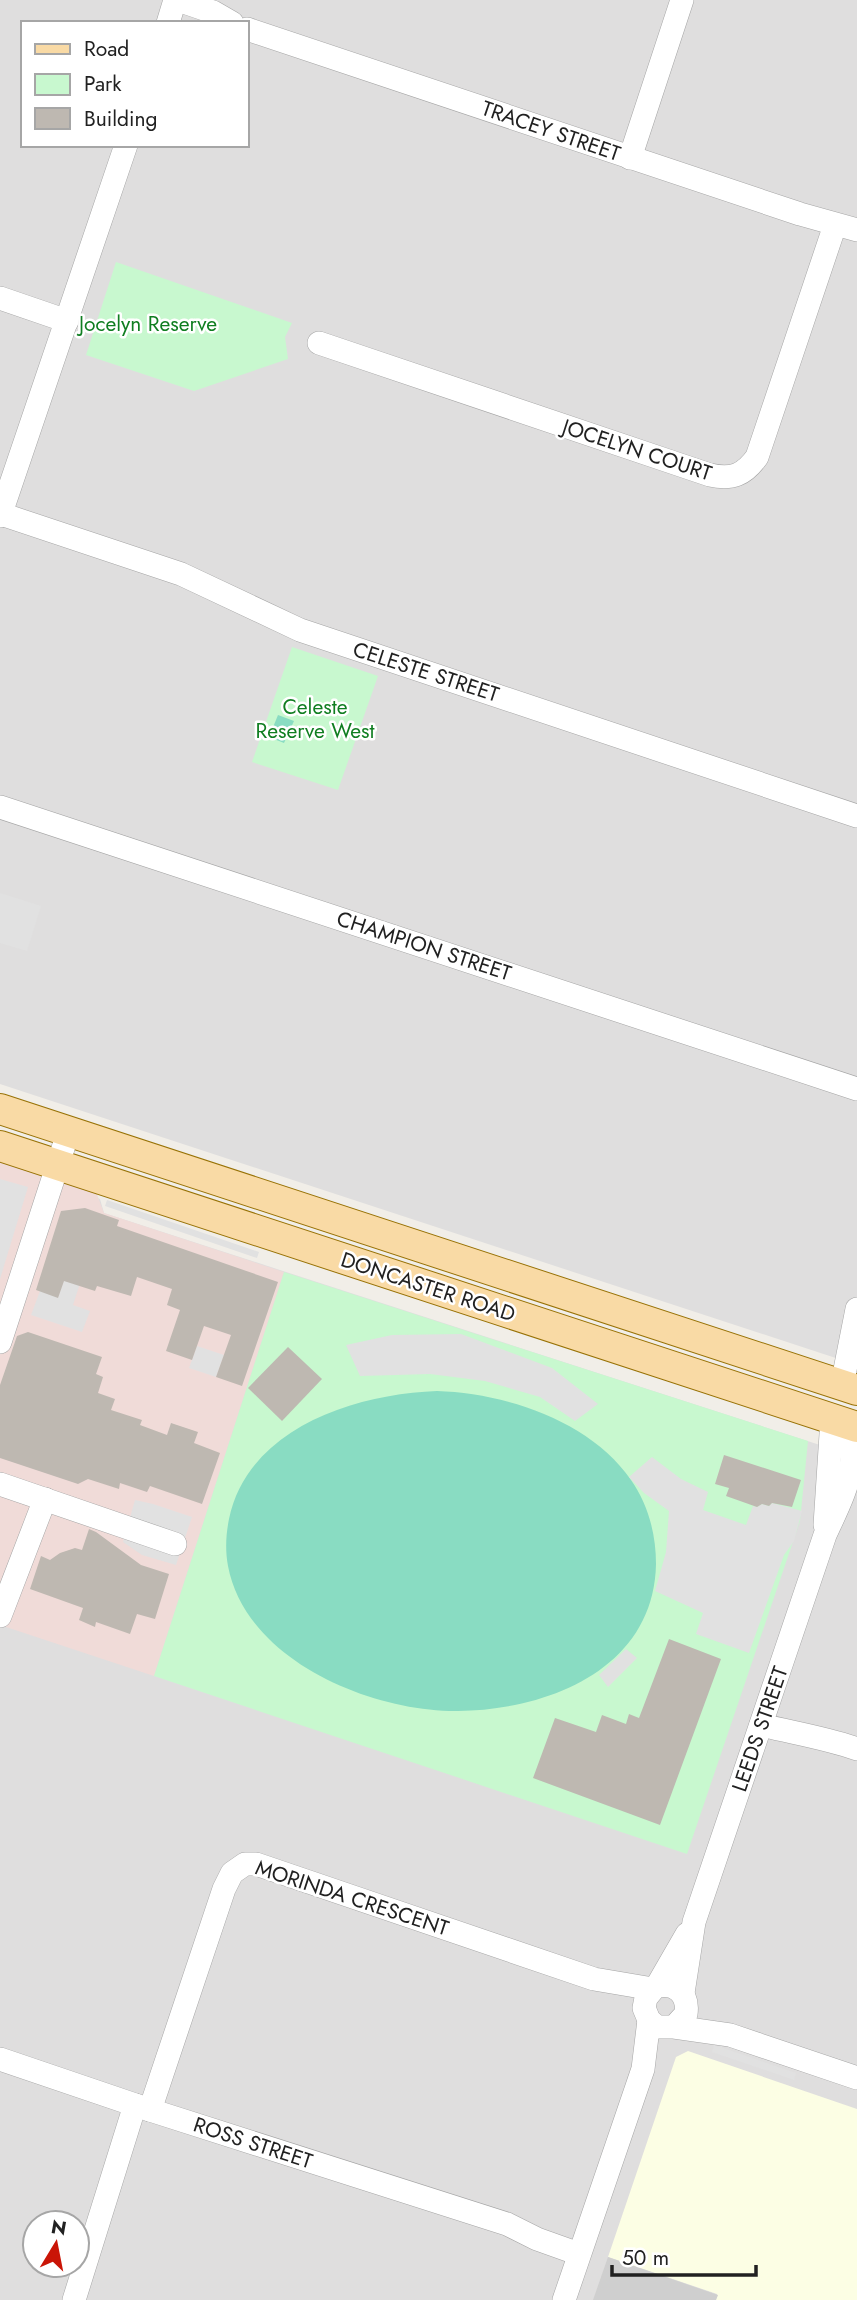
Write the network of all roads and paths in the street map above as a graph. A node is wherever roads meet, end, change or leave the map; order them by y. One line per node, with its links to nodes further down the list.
1 (682, 0): 7 (street)
2 (173, 9): 3 (street); 4 (street)
3 (203, 21)
4 (229, 21)
5 (248, 29): 7 (street, TRACEY STREET)
6 (126, 147): 11 (street)
7 (630, 158): 8 (street, TRACEY STREET)
8 (835, 225): 9 (street, TRACEY STREET); 12 (street, JOCELYN COURT)
9 (857, 230)
10 (0, 298): 11 (street)
11 (67, 321): 13 (street)
12 (319, 344)
13 (0, 515): 15 (street, CELESTE STREET)
14 (0, 807): 16 (street, CHAMPION STREET)
15 (857, 816)
16 (854, 1087)
17 (0, 1109): 18 (main road, DONCASTER ROAD)
18 (68, 1133): 20 (street); 23 (main road, DONCASTER ROAD)
19 (0, 1146): 20 (main road, DONCASTER ROAD)
20 (59, 1165): 22 (street); 24 (main road, DONCASTER ROAD)
21 (857, 1310): 23 (street)
22 (0, 1342)
23 (850, 1387): 24 (main road)
24 (847, 1424): 29 (street, LEEDS STREET)
25 (0, 1484): 26 (street)
26 (45, 1499): 27 (street); 28 (street)
27 (175, 1544)
28 (0, 1616)
29 (764, 1718): 30 (street); 31 (street, LEEDS STREET)
30 (857, 1749)
31 (664, 2007): 33 (street, MORINDA CRESCENT); 34 (street, MORINDA CRESCENT); 35 (street, LEEDS STREET)
32 (0, 2059): 34 (street, ROSS STREET)
33 (857, 2078)
34 (143, 2108): 35 (street, ROSS STREET); 36 (street, MORINDA CRESCENT)
35 (581, 2249): 37 (street, LEEDS STREET)
36 (74, 2300)
37 (564, 2300)

